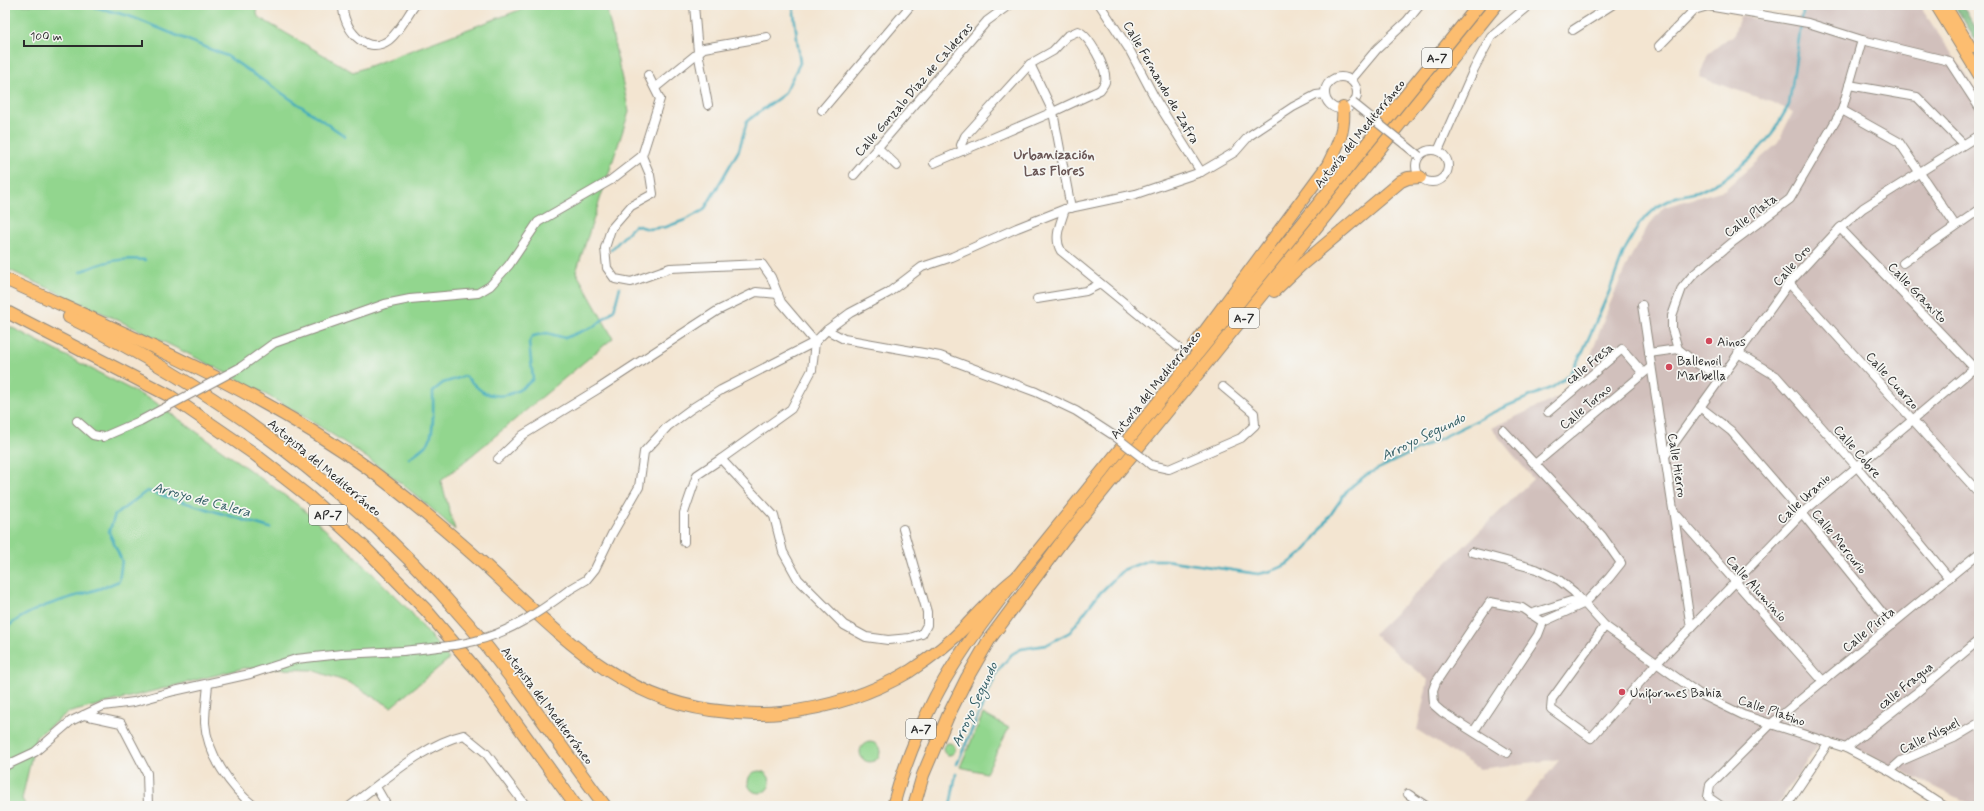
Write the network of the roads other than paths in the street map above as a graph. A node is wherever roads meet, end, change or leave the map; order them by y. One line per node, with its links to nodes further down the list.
1 (343, 5): 2 (street)
2 (415, 5)
3 (694, 5): 18 (street)
4 (911, 5): 30 (street)
5 (1009, 5): 35 (street, Calle Gonzalo Díaz de Calderas)
6 (1100, 5): 42 (street, Calle Fernando de Zafra)
7 (1420, 5): 23 (street)
8 (1479, 5): 71 (highway, Autovía del Mediterráneo / A-7)
9 (1496, 5): 65 (highway, Autovía del Mediterráneo / A-7)
10 (1529, 5): 37 (street)
11 (1612, 5): 14 (street)
12 (1936, 5): 22 (main road)
13 (1945, 5): 19 (main road)
14 (1572, 30)
15 (767, 37): 18 (street)
16 (1862, 40): 17 (street); 24 (street, Calle Plata); 29 (street)
17 (1659, 46)
18 (698, 52): 25 (street); 27 (street)
19 (1979, 61)
20 (1030, 64): 32 (street); 32 (street); 36 (street)
21 (648, 75): 25 (street)
22 (1979, 75)
23 (1351, 80): 26 (street); 28 (street)
24 (1849, 85): 31 (street, Calle Plata); 34 (street)
25 (655, 88): 38 (street)
26 (1325, 94): 28 (street); 42 (street)
27 (708, 105)
28 (1348, 106): 39 (street, bridge); 71 (highway)
29 (1979, 106)
30 (822, 110)
31 (1842, 110): 43 (street); 62 (street, Calle Plata)
32 (1054, 112): 36 (street); 46 (street)
33 (1979, 135): 34 (street, Calle Oro)
34 (1963, 144): 43 (street, Calle Oro)
35 (877, 147): 41 (street); 44 (street, Calle Gonzalo Díaz de Calderas)
36 (963, 151): 40 (street)
37 (1438, 151): 39 (street); 45 (street)
38 (642, 156): 55 (street); 75 (street, bridge)
39 (1419, 156): 45 (street)
40 (934, 163)
41 (897, 166)
42 (1201, 172): 46 (street)
43 (1919, 173): 48 (street); 49 (street, Calle Oro)
44 (854, 175)
45 (1420, 177): 65 (highway)
46 (1068, 208): 53 (street); 59 (street)
47 (1979, 210): 48 (street)
48 (1955, 225): 50 (street)
49 (1840, 228): 52 (street, Calle Oro); 67 (street, Calle Granito)
50 (1903, 263)
51 (5, 279): 89 (highway)
52 (1788, 283): 64 (street, Calle Oro); 74 (street, Calle Cuarzo)
53 (1100, 284): 56 (street); 61 (street)
54 (5, 286): 119 (highway, Autopista del Mediterráneo / AP-7)
55 (778, 294): 60 (street); 78 (street)
56 (1037, 299)
57 (1642, 305): 63 (street, Calle Hierro)
58 (5, 311): 113 (highway, AP-7)
59 (827, 330): 60 (street); 70 (street, bridge)
60 (815, 342): 79 (street); 101 (street, bridge)
61 (1177, 346)
62 (1678, 349): 63 (street); 68 (street)
63 (1649, 353): 66 (street, Calle Hierro)
64 (1738, 353): 68 (street, Calle Oro); 81 (street, Calle Cobre)
65 (1208, 362): 121 (highway, Autovía del Mediterráneo / A-7)
66 (1651, 367): 69 (street, Calle Torno); 77 (street, Calle Hierro)
67 (1978, 368): 74 (street, Calle Uranio)
68 (1726, 370): 72 (street, Calle Oro)
69 (1643, 373): 73 (street, calle Fresa); 80 (street, Calle Torno)
70 (1223, 387)
71 (1170, 388): 89 (highway, Autovía del Mediterráneo / A-7)
72 (1700, 407): 77 (street, Calle Oro); 84 (street, Calle Mercurio)
73 (1548, 412)
74 (1912, 420): 81 (street, Calle Uranio); 82 (street, Calle Cuarzo)
75 (77, 421)
76 (1503, 430): 80 (street)
77 (1665, 456): 83 (street, Calle Hierro)
78 (498, 459)
79 (721, 459): 85 (street); 86 (street)
80 (1535, 464): 92 (street)
81 (1857, 467): 84 (street, Calle Uranio); 90 (street, Calle Cobre)
82 (1979, 493)
83 (1673, 512): 91 (street, Calle Aluminio); 97 (street, Calle Hierro)
84 (1802, 513): 91 (street, Calle Uranio); 95 (street, Calle Mercurio)
85 (903, 529)
86 (684, 542)
87 (1472, 552): 92 (street, Calle Platino)
88 (1979, 553): 90 (street, Calle Pirita)
89 (1017, 577): 120 (highway, Autovía del Mediterráneo / A-7)
90 (1949, 578): 95 (street, Calle Pirita)
91 (1736, 582): 97 (street, Calle Uranio); 100 (street, Calle Aluminio)
92 (1585, 603): 93 (street); 94 (street); 96 (street, Calle Platino)
93 (1530, 614): 94 (street); 105 (street)
94 (1543, 622): 105 (street)
95 (1892, 625): 100 (street, Calle Pirita)
96 (1605, 626): 99 (street, Calle Platino); 99 (street, Calle Uranio)
97 (1691, 628): 99 (street, Calle Uranio)
98 (1979, 640): 107 (street, calle Fragua)
99 (1656, 664): 103 (street, Calle Platino)
100 (1823, 681): 103 (street, Calle Pirita)
101 (208, 684): 102 (street); 115 (street)
102 (84, 715): 109 (street); 114 (street)
103 (1772, 723): 106 (street, Calle Platino); 123 (street, Calle Pirita)
104 (1979, 723): 110 (street, Calle Níquel)
105 (1474, 731): 108 (street)
106 (1829, 742): 107 (street, Calle Platino); 124 (street)
107 (1846, 748): 110 (street, Calle Platino)
108 (1507, 753)
109 (5, 766)
110 (1890, 771): 125 (street, Calle Platino)
111 (376, 787): 116 (street); 117 (street); 118 (street)
112 (1408, 794): 122 (street)
113 (574, 804)
114 (148, 806)
115 (254, 806)
116 (350, 806)
117 (388, 806)
118 (526, 806)
119 (605, 806)
120 (893, 806)
121 (914, 806)
122 (1426, 806)
123 (1721, 806)
124 (1786, 806)
125 (1944, 806)

